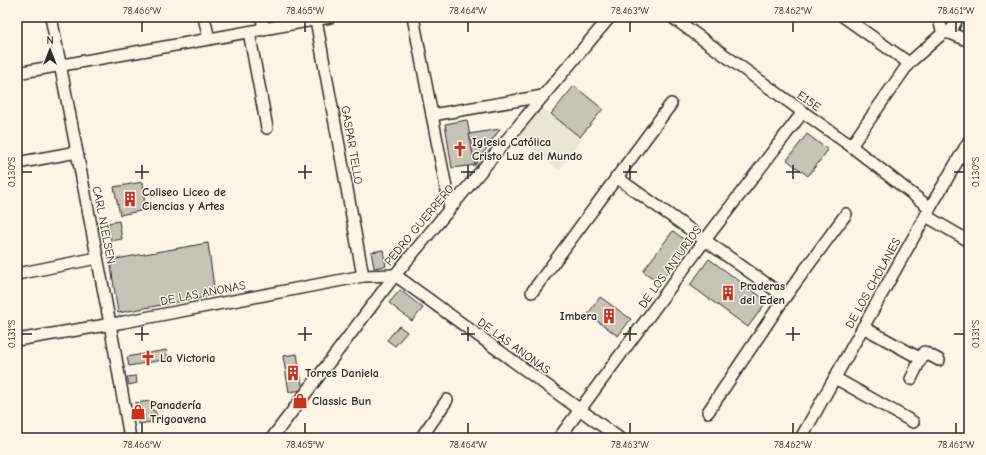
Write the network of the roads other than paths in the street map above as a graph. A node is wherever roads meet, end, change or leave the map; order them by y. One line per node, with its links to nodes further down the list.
1 (51, 17): 17 (street, CARL NIELSEN)
2 (204, 17): 14 (street)
3 (262, 17): 11 (street)
4 (413, 17): 22 (street)
5 (610, 17): 19 (street, PEDRO GUERRERO)
6 (672, 17): 21 (street, E15E)
7 (844, 17): 16 (street)
8 (938, 17): 13 (street)
9 (958, 17): 13 (street)
10 (324, 18): 11 (street); 37 (street, GASPAR TELLO)
11 (264, 30): 12 (street)
12 (249, 32): 14 (street); 23 (street)
13 (946, 33): 15 (street); 16 (street)
14 (209, 39): 17 (street)
15 (969, 41)
16 (909, 63): 25 (street)
17 (60, 66): 18 (street); 26 (street, CARL NIELSEN)
18 (17, 73)
19 (543, 96): 22 (street); 29 (street, PEDRO GUERRERO)
20 (671, 104): 28 (street)
21 (803, 112): 25 (street, E15E); 32 (street, DE LOS ANTURIOS)
22 (432, 114): 29 (street)
23 (267, 128)
24 (969, 141): 30 (street, DE LOS CHOLANES)
25 (851, 146): 30 (street, E15E)
26 (76, 152): 27 (street); 34 (street, CARL NIELSEN)
27 (17, 163)
28 (616, 177): 32 (street); 38 (street)
29 (450, 208): 36 (street, PEDRO GUERRERO)
30 (928, 212): 33 (street, E15E); 41 (street, DE LOS CHOLANES)
31 (846, 214): 39 (street)
32 (705, 240): 39 (street); 48 (street, DE LOS ANTURIOS)
33 (969, 241)
34 (97, 258): 35 (street); 40 (street, CARL NIELSEN)
35 (17, 274)
36 (394, 275): 37 (street, DE LAS ANONAS); 48 (street, DE LAS ANONAS); 52 (street, PEDRO GUERRERO)
37 (363, 276): 40 (street, DE LAS ANONAS)
38 (532, 292)
39 (785, 297): 49 (street)
40 (110, 324): 42 (street, DE LAS ANONAS); 51 (street, CARL NIELSEN)
41 (863, 327): 43 (street); 45 (street, DE LOS CHOLANES)
42 (17, 340)
43 (921, 359): 44 (street); 46 (street)
44 (939, 360)
45 (835, 378): 50 (street); 56 (street, DE LOS CHOLANES)
46 (911, 379)
47 (447, 400): 53 (street)
48 (580, 410): 54 (street, DE LOS ANTURIOS); 55 (street, DE LAS ANONAS)
49 (708, 412)
50 (913, 422)
51 (130, 438)
52 (272, 438)
53 (421, 438)
54 (559, 438)
55 (619, 438)
56 (801, 438)

